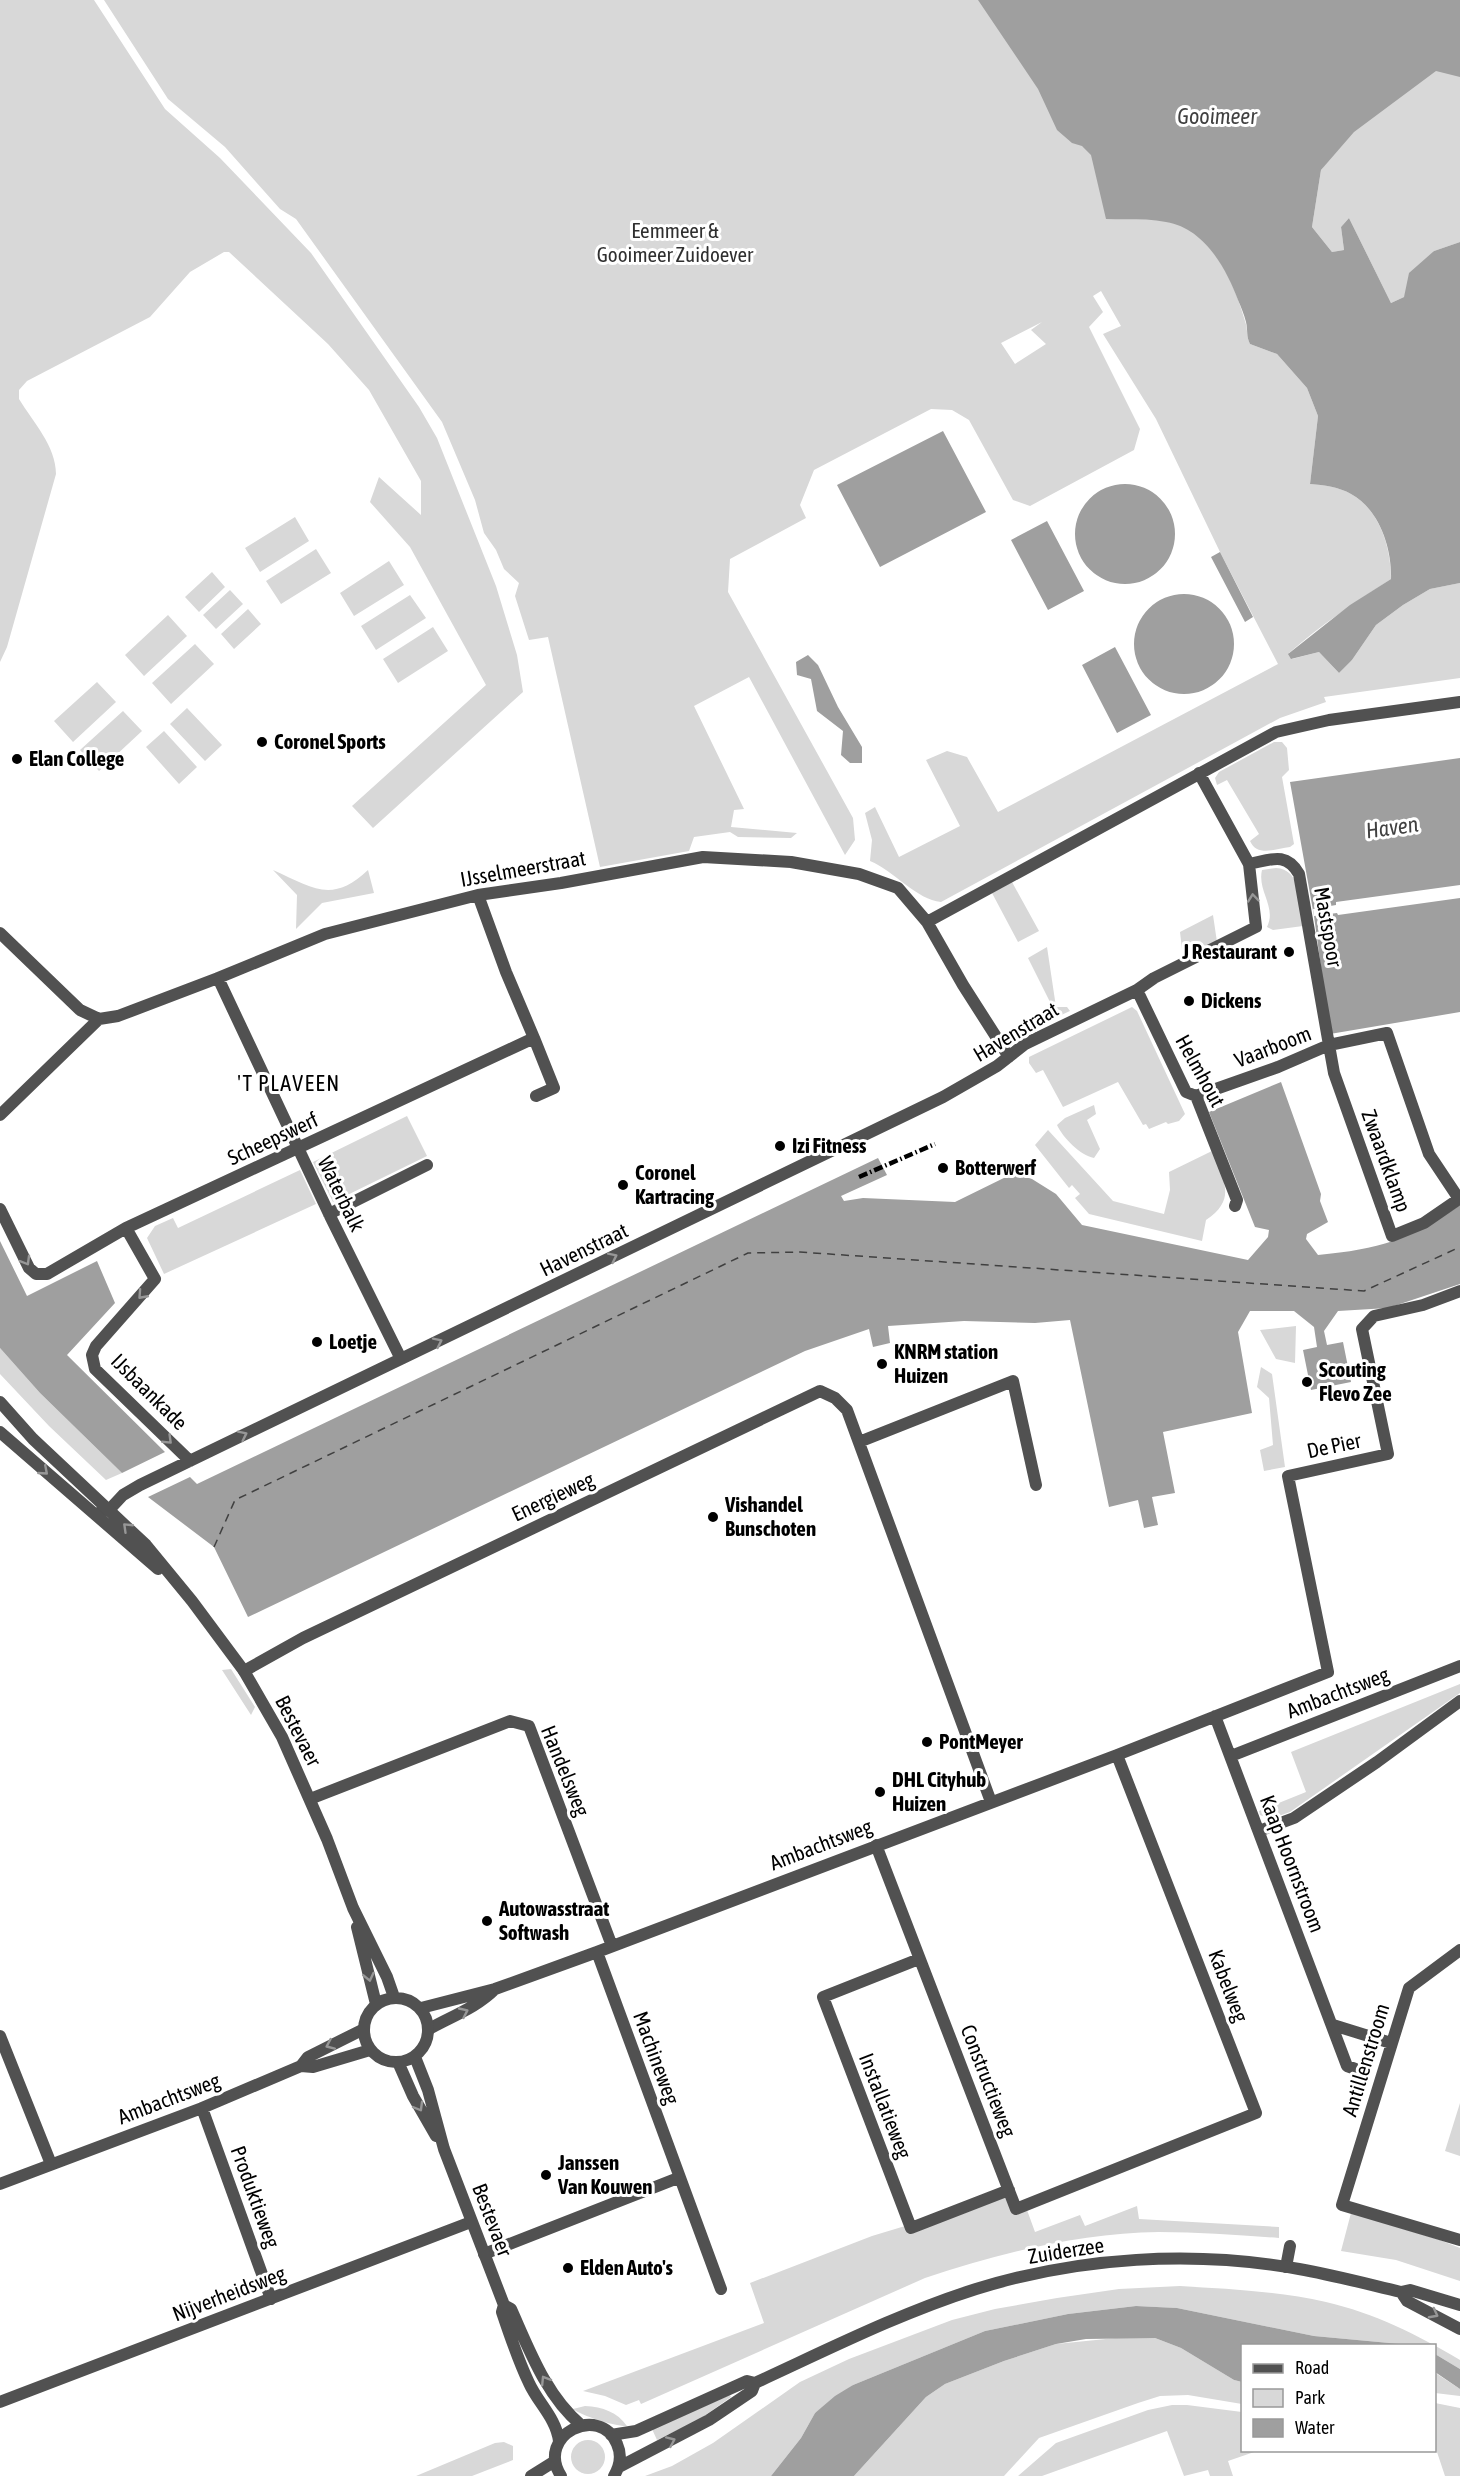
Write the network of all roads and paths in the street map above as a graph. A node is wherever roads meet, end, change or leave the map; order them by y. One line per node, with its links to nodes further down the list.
1 (1460, 702): 2 (street)
2 (1199, 773): 3 (street); 5 (street)
3 (1249, 864): 8 (street, Havenstraat, one-way to 3); 11 (street, Mastspoor)
4 (478, 895): 5 (street, IJsselmeerstraat); 7 (street, IJsselmeerstraat); 10 (street)
5 (927, 922): 12 (street, IJsselmeerstraat)
6 (0, 933): 9 (street)
7 (218, 978): 9 (street, IJsselmeerstraat); 16 (street, Waterbalk)
8 (1137, 990): 12 (street, Havenstraat); 14 (street, Helmhout)
9 (99, 1019): 15 (street)
10 (534, 1038): 13 (street); 16 (street, Scheepswerf)
11 (1329, 1045): 11 (street, Zwaardklamp); 14 (street, Vaarboom)
12 (1010, 1057): 23 (street, Havenstraat, one-way to 12)
13 (537, 1096)
14 (1196, 1096): 18 (street, Helmhout)
15 (0, 1115)
16 (298, 1149): 20 (street, Waterbalk); 21 (street, Scheepswerf)
17 (427, 1166): 20 (street)
18 (1235, 1206)
19 (0, 1209): 21 (street, one-way to 21)
20 (329, 1214): 23 (street, Waterbalk)
21 (126, 1228): 27 (street, IJsbaankade, one-way to 27)
22 (1460, 1291): 34 (street, De Pier)
23 (401, 1359): 27 (street, Havenstraat, one-way to 23)
24 (2, 1408): 29 (street, Bestevaer)
25 (0, 1432): 30 (street, Bestevaer, one-way to 30)
26 (859, 1442): 28 (street); 33 (street, Energieweg); 40 (street, Energieweg)
27 (190, 1461): 29 (street, Havenstraat)
28 (1036, 1485)
29 (109, 1510): 30 (street, Havenstraat); 31 (street, Bestevaer, one-way to 29)
30 (94, 1514): 31 (street, Bestevaer)
31 (180, 1587): 33 (street, Bestevaer)
32 (1460, 1666): 38 (street, Ambachtsweg)
33 (244, 1671): 39 (street, Bestevaer)
34 (1328, 1672): 36 (street, Ambachtsweg)
35 (1460, 1701): 41 (street)
36 (1215, 1716): 37 (street, Ambachtsweg); 38 (street, Kaap Hoornstroom)
37 (1117, 1755): 40 (street, Ambachtsweg); 64 (street, Kabelweg)
38 (1231, 1756): 41 (street, Kaap Hoornstroom)
39 (310, 1799): 43 (street, Bestevaer); 44 (street, Handelsweg)
40 (992, 1802): 42 (street, Ambachtsweg)
41 (1259, 1831): 52 (street, Kaap Hoornstroom)
42 (876, 1845): 44 (street, Ambachtsweg); 47 (street, Constructieweg)
43 (353, 1908): 49 (street, Bestevaer); 50 (street, Bestevaer, one-way to 50)
44 (612, 1946): 46 (street, Ambachtsweg)
45 (1460, 1950): 56 (street, Antillenstroom)
46 (597, 1952): 48 (street, Ambachtsweg); 66 (street, Machineweg)
47 (920, 1959): 68 (street, Constructieweg); 68 (street, Installatieweg)
48 (495, 1989): 51 (street, Ambachtsweg); 54 (street, Ambachtsweg, one-way to 48)
49 (394, 1997): 50 (street); 51 (street)
50 (376, 2004): 53 (street)
51 (421, 2008): 54 (street)
52 (1332, 2025): 56 (street); 61 (street, Kaap Hoornstroom)
53 (364, 2029): 57 (street); 60 (street, Ambachtsweg, one-way to 60)
54 (429, 2029): 58 (street)
55 (0, 2036): 65 (street)
56 (1391, 2043): 70 (street, Antillenstroom)
57 (370, 2050): 59 (street); 60 (street, Ambachtsweg)
58 (415, 2057): 59 (street); 63 (street, Bestevaer)
59 (398, 2062): 63 (street, Bestevaer, one-way to 63)
60 (301, 2066): 62 (street, Ambachtsweg)
61 (1361, 2071)
62 (202, 2108): 65 (street, Ambachtsweg); 76 (street, Produktieweg)
63 (444, 2149): 69 (street, Bestevaer)
64 (1138, 2159): 68 (street, Constructieweg)
65 (51, 2164): 67 (street, Ambachtsweg)
66 (678, 2178): 72 (street); 74 (street, Machineweg)
67 (0, 2184)
68 (1009, 2190)
69 (471, 2222): 72 (street, Bestevaer); 76 (street, Nijverheidsweg)
70 (1460, 2240)
71 (1290, 2246): 73 (street)
72 (484, 2254): 77 (street, Bestevaer)
73 (1286, 2267): 75 (street, Zuiderzee); 80 (street, Zuiderzee)
74 (721, 2289)
75 (1401, 2292): 78 (street, Zuiderzee); 79 (street, Zuiderzee, one-way to 79)
76 (271, 2299): 81 (street, Nijverheidsweg)
77 (504, 2305): 82 (street, Bestevaer, one-way to 77); 84 (street, Bestevaer)
78 (1460, 2305)
79 (1460, 2329)
80 (755, 2383): 83 (street, Zuiderzee); 86 (street, Zuiderzee, one-way to 80)
81 (0, 2402)
82 (581, 2425): 83 (street); 84 (street)
83 (611, 2435): 86 (street)
84 (559, 2441): 85 (street)
85 (555, 2461): 87 (street); 88 (street)
86 (617, 2472)
87 (531, 2476)
88 (561, 2476)

